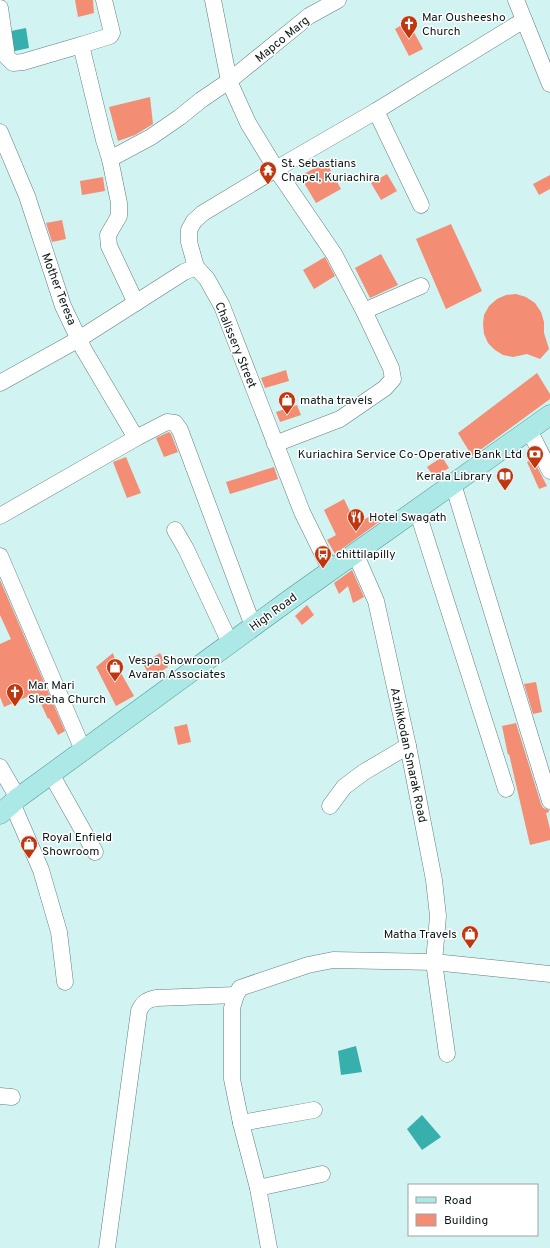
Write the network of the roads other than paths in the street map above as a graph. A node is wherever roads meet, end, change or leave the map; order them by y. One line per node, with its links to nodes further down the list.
1 (104, 0): 7 (street)
2 (213, 0): 8 (street)
3 (338, 0): 8 (street, Mapco Marg)
4 (516, 0): 6 (street)
5 (0, 8): 7 (street)
6 (524, 20): 9 (street); 10 (street)
7 (81, 45): 12 (street)
8 (229, 81): 12 (street, Mapco Marg); 13 (street)
9 (550, 84)
10 (376, 111): 13 (street); 14 (street)
11 (0, 132): 19 (street, Mother Teresa)
12 (110, 159): 17 (street)
13 (276, 169): 15 (street); 18 (street)
14 (421, 205)
15 (196, 267): 17 (street); 24 (street, Chalissery Street)
16 (421, 286): 18 (street)
17 (136, 303): 19 (street)
18 (364, 311): 24 (street)
19 (79, 339): 20 (street); 23 (street, Mother Teresa)
20 (0, 383)
21 (550, 415): 22 (main road, High Road)
22 (529, 430): 25 (street); 26 (main road, High Road)
23 (136, 438): 28 (street); 33 (street)
24 (275, 444): 32 (street, Chalissery Street)
25 (550, 471)
26 (453, 484): 27 (main road, High Road); 40 (street)
27 (417, 510): 30 (main road, High Road); 39 (street)
28 (0, 516)
29 (175, 530): 34 (street)
30 (355, 554): 32 (main road, High Road); 35 (street, Azhikkodan Smarak Road)
31 (0, 556): 36 (street)
32 (331, 571): 33 (main road, High Road)
33 (253, 626): 34 (main road, High Road)
34 (230, 643): 36 (main road, High Road)
35 (408, 746): 42 (street); 44 (street, Azhikkodan Smarak Road)
36 (83, 750): 38 (main road, High Road)
37 (0, 767): 41 (street)
38 (51, 774): 41 (main road, High Road); 43 (street)
39 (506, 789)
40 (550, 801)
41 (10, 805): 46 (street)
42 (330, 806)
43 (95, 852)
44 (434, 962): 45 (street); 47 (street); 48 (street, Azhikkodan Smarak Road)
45 (550, 974)
46 (65, 982)
47 (236, 995): 50 (street); 53 (street)
48 (447, 1054)
49 (314, 1110): 50 (street)
50 (241, 1123): 52 (street)
51 (322, 1174): 52 (street)
52 (258, 1188): 54 (street)
53 (108, 1248)
54 (269, 1248)

